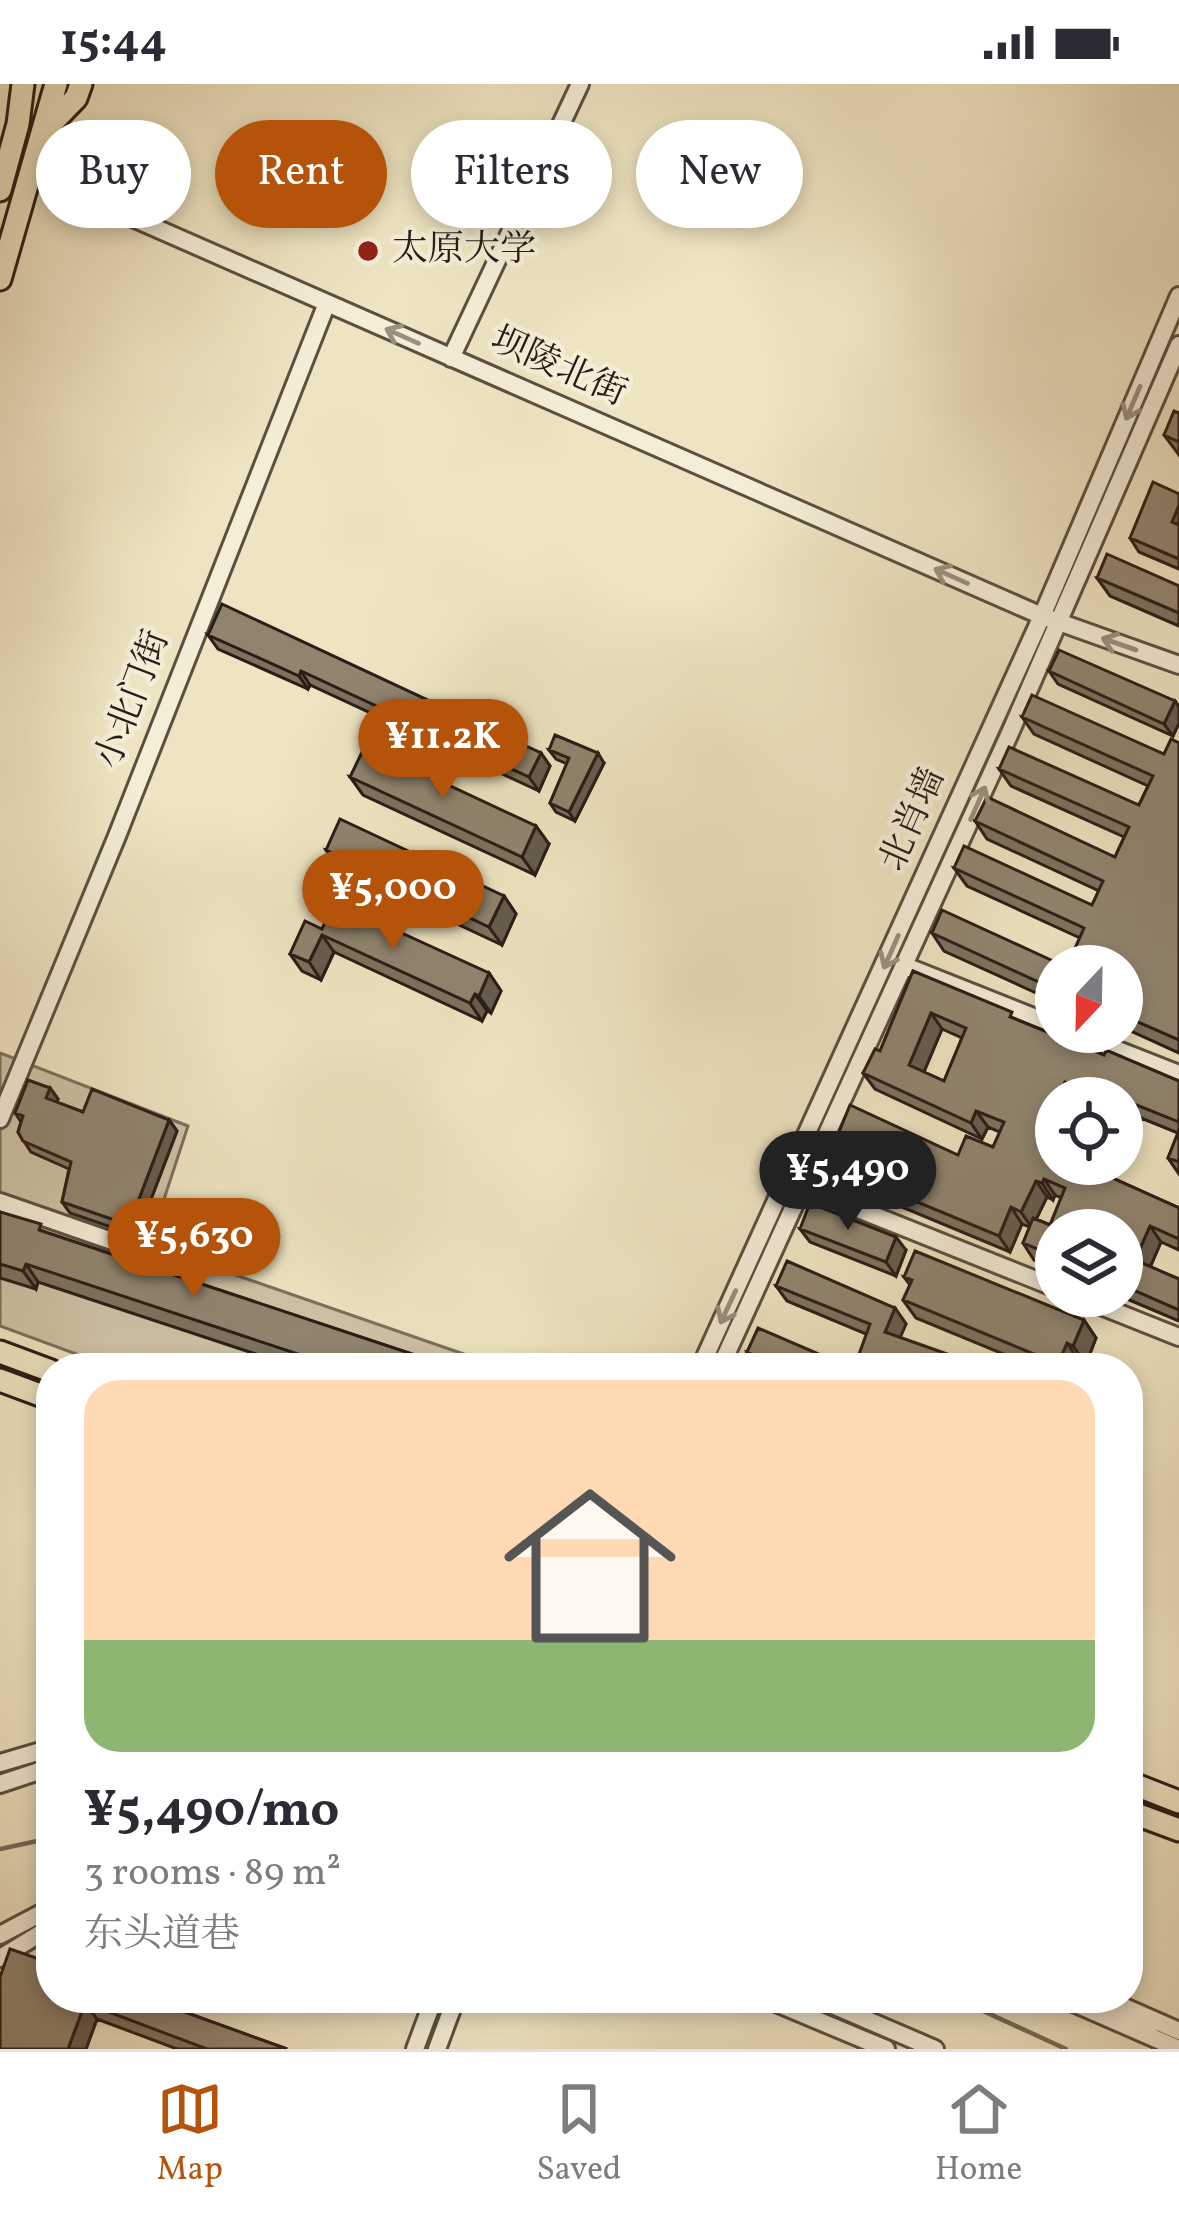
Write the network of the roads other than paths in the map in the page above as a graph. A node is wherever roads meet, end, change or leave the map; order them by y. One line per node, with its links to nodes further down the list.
1 (27, 84): 9 (main road)
2 (56, 84): 5 (main road)
3 (81, 84): 6 (main road)
4 (580, 84): 14 (street)
5 (45, 120)
6 (55, 120)
7 (36, 150): 8 (main road)
8 (30, 172): 10 (main road); 12 (street, 坝陵北街)
9 (0, 190)
10 (0, 280)
11 (1179, 296): 15 (street, 北肖墙, one-way to 15)
12 (327, 303): 14 (street, 坝陵北街, one-way to 12); 24 (street, 小北门街)
13 (1179, 345): 15 (street)
14 (451, 358): 15 (street, 坝陵北街, one-way to 14)
15 (1050, 620): 16 (street, 坝陵北街, one-way to 15); 17 (street, one-way to 15); 25 (street, 北肖墙, one-way to 25)
16 (1179, 665)
17 (907, 962): 18 (street); 19 (street); 25 (street)
18 (1035, 1008)
19 (1035, 1016)
20 (1143, 1051): 22 (street)
21 (1126, 1053): 23 (street)
22 (1179, 1065)
23 (1179, 1074)
24 (0, 1119)
25 (794, 1183): 28 (street); 32 (street, 北肖墙, one-way to 32); 33 (street)
26 (0, 1202): 27 (street)
27 (134, 1249)
28 (1035, 1280)
29 (1129, 1317): 30 (street)
30 (1179, 1337)
31 (0, 1352): 34 (main road)
32 (708, 1353)
33 (727, 1353)
34 (36, 1366)
35 (0, 1380): 36 (main road)
36 (36, 1393)
37 (36, 1752): 38 (street)
38 (0, 1763)
39 (36, 1772): 40 (street)
40 (0, 1784)
41 (1143, 1788): 42 (main road)
42 (1179, 1802)
43 (1143, 1817): 44 (main road)
44 (1179, 1830)
45 (36, 1916): 46 (street)
46 (0, 1935)
47 (36, 1936): 48 (street)
48 (0, 1958)
49 (428, 2013): 57 (street)
50 (450, 2013): 58 (street)
51 (800, 2013): 59 (street)
52 (851, 2013): 60 (street)
53 (1097, 2013): 56 (street)
54 (1122, 2013): 56 (street)
55 (1179, 2031): 56 (street)
56 (1158, 2043)
57 (415, 2049)
58 (437, 2049)
59 (886, 2049)
60 (934, 2049)

